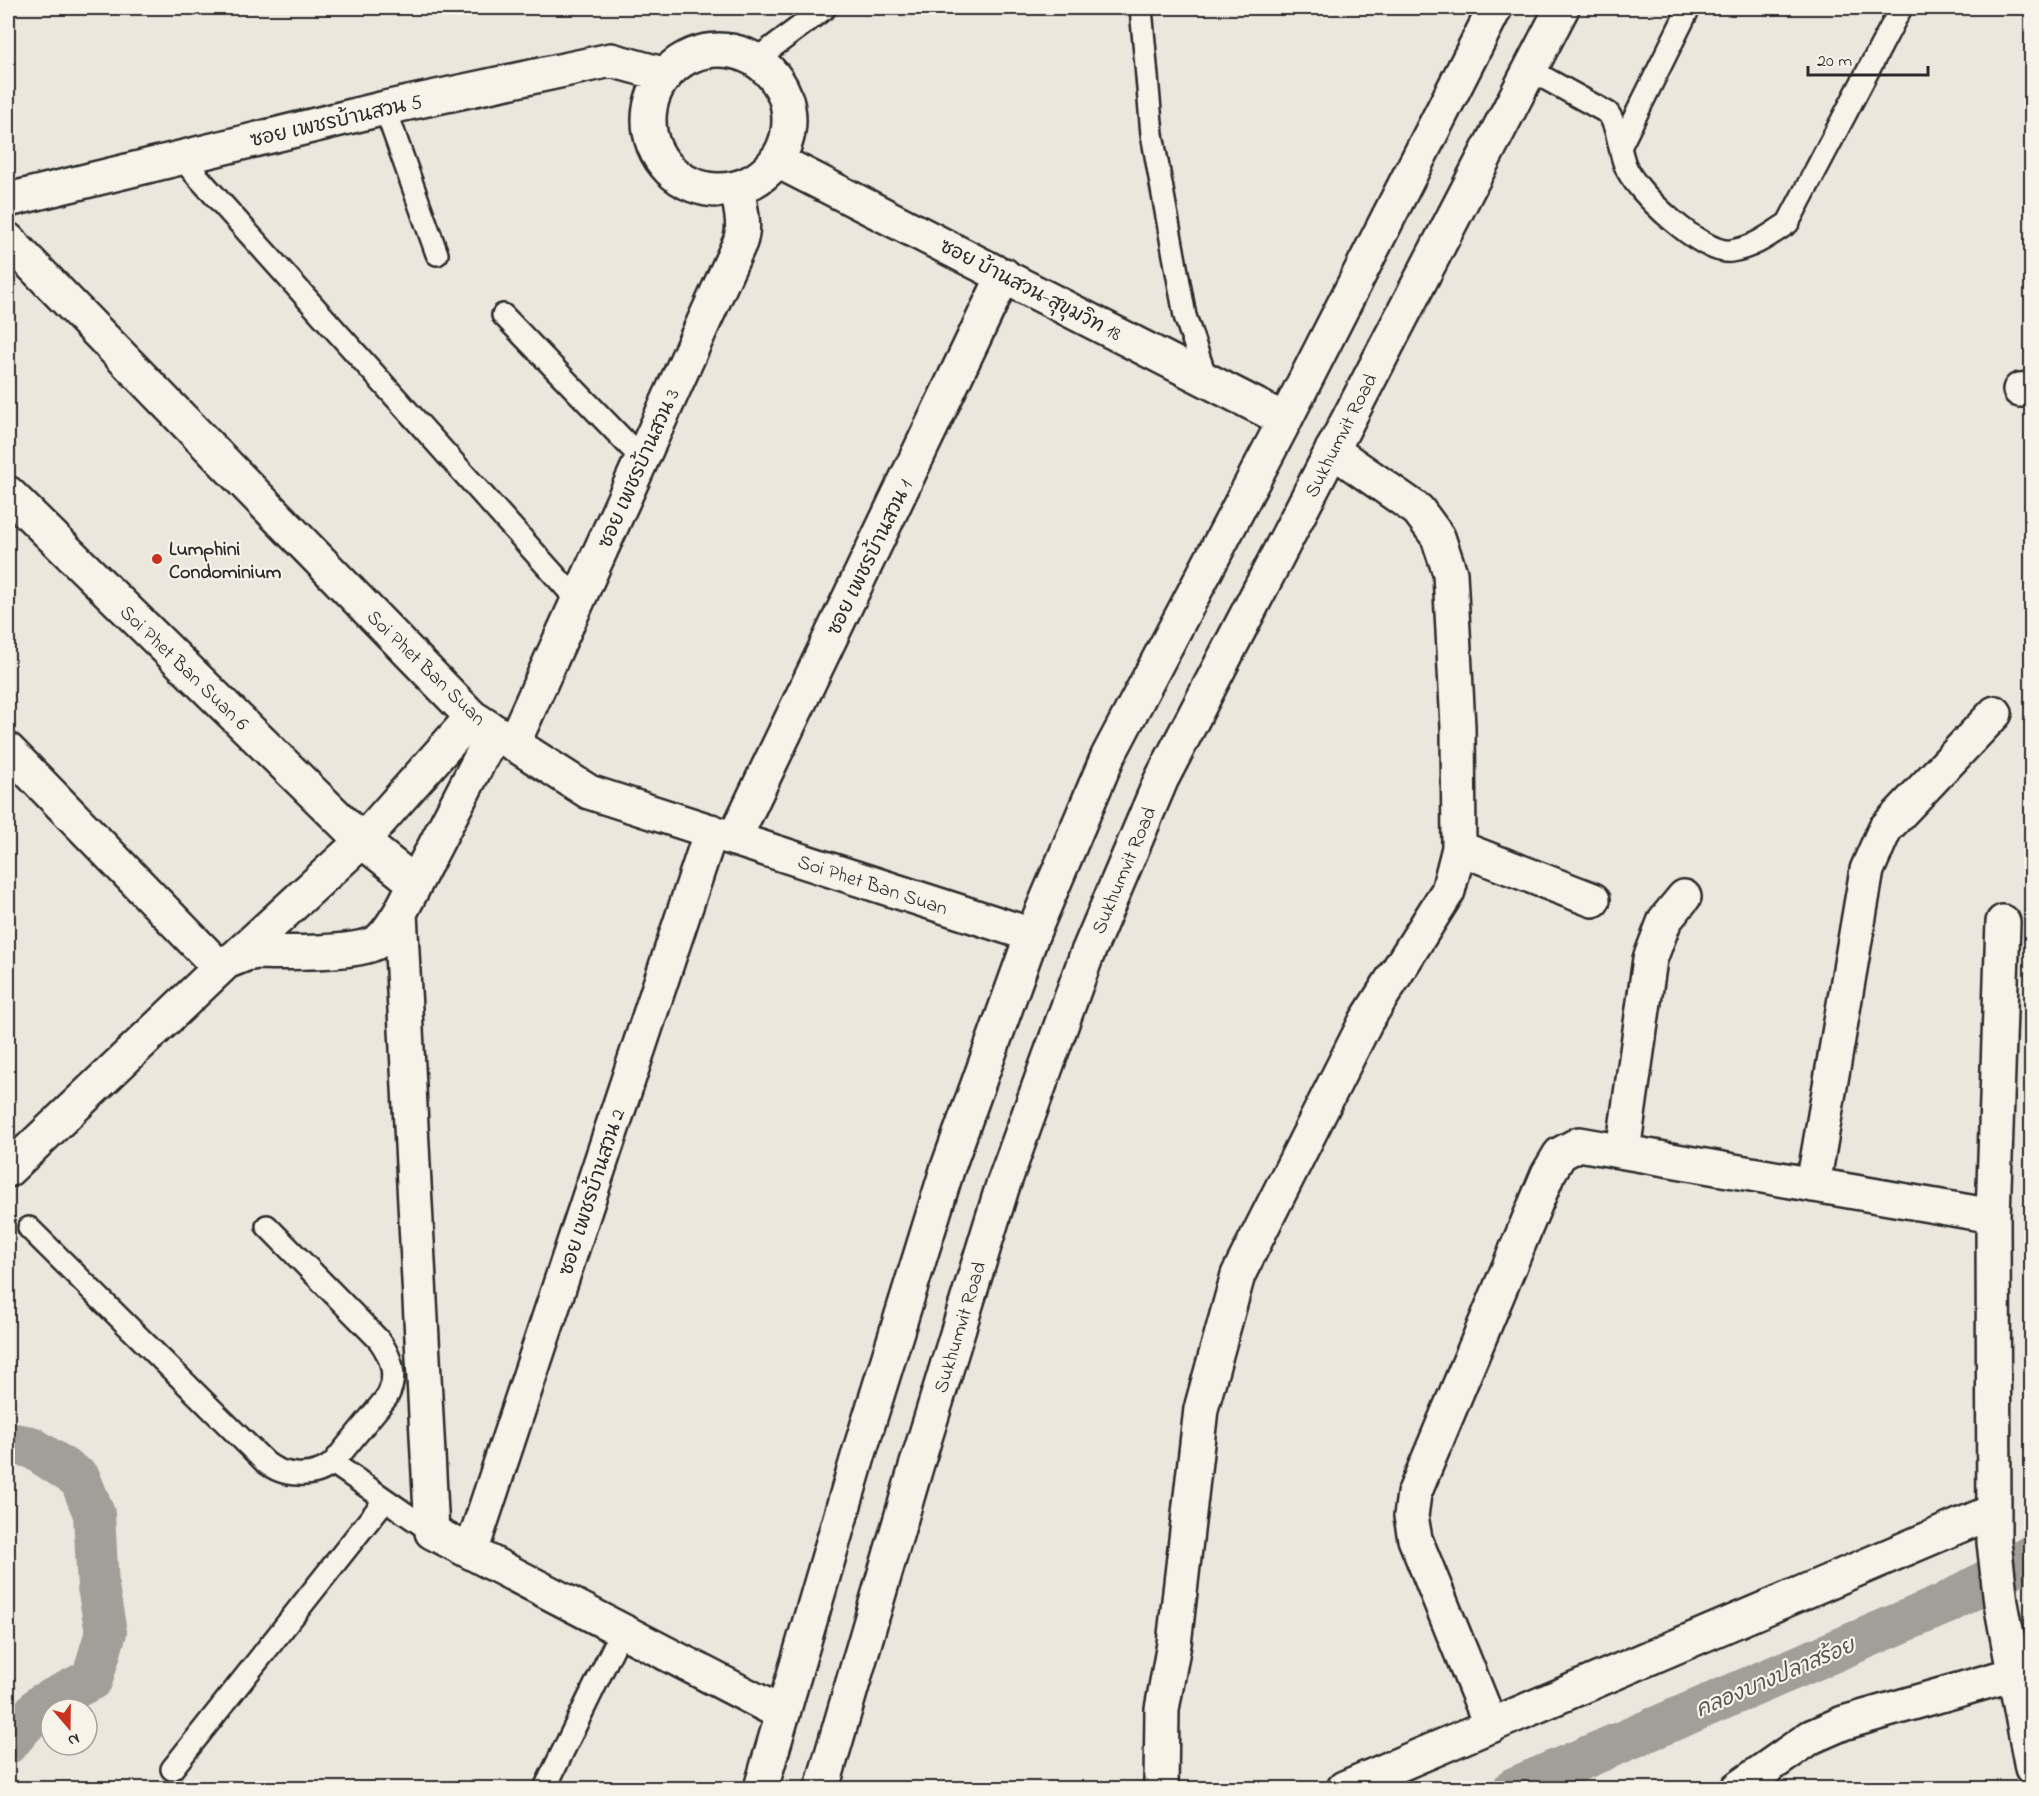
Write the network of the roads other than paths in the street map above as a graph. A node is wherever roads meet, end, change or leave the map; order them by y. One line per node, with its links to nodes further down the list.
1 (825, 8): 7 (lane)
2 (1142, 8): 20 (lane)
3 (1495, 8): 21 (street)
4 (1562, 8): 8 (street, Sukhumvit Road)
5 (1689, 8): 11 (lane)
6 (1901, 8): 11 (lane)
7 (755, 60): 9 (street); 13 (street)
8 (1530, 70): 11 (lane); 22 (street, Sukhumvit Road)
9 (666, 75): 10 (street, ซอย เพชรบ้านสวน 5); 14 (street)
10 (385, 108): 12 (street, ซอย เพชรบ้านสวน 5); 17 (lane)
11 (1620, 147)
12 (181, 158): 15 (street, ซอย เพชรบ้านสวน 5); 25 (lane)
13 (776, 160): 14 (street); 18 (street, ซอย บ้านสวน-สุขุมวิท 18)
14 (737, 188): 23 (street, ซอย เพชรบ้านสวน 3)
15 (8, 200)
16 (8, 240): 27 (street, Soi Phet Ban Suan)
17 (437, 254)
18 (1004, 275): 20 (street, ซอย บ้านสวน-สุขุมวิท 18); 29 (street, ซอย เพชรบ้านสวน 1)
19 (503, 315): 23 (lane)
20 (1206, 378): 21 (street, ซอย บ้านสวน-สุขุมวิท 18)
21 (1285, 420): 37 (street)
22 (1332, 450): 31 (street); 59 (street, Sukhumvit Road)
23 (642, 459): 25 (street, ซอย เพชรบ้านสวน 3)
24 (8, 494): 30 (street, Soi Phet Ban Suan 6)
25 (578, 601): 27 (street, ซอย เพชรบ้านสวน 3)
26 (1995, 713): 41 (street)
27 (493, 731): 29 (street, Soi Phet Ban Suan); 30 (street); 32 (street)
28 (8, 750): 38 (street)
29 (723, 835): 37 (street, Soi Phet Ban Suan); 49 (street, ซอย เพชรบ้านสวน 2)
30 (362, 841): 32 (street, Soi Phet Ban Suan 6); 38 (street)
31 (1459, 848): 34 (street); 60 (street)
32 (415, 883): 35 (street)
33 (1684, 897): 39 (street)
34 (1593, 900)
35 (400, 913): 38 (street); 48 (street)
36 (2003, 922): 42 (street)
37 (1032, 935): 53 (street)
38 (228, 963): 40 (street)
39 (1623, 1151): 41 (street); 54 (street)
40 (8, 1170)
41 (1813, 1185): 42 (street)
42 (1993, 1216): 47 (street)
43 (267, 1226): 45 (lane)
44 (29, 1228): 45 (lane)
45 (333, 1463): 46 (lane)
46 (385, 1500): 48 (lane); 56 (lane)
47 (1994, 1526): 51 (street); 54 (street)
48 (432, 1532): 49 (street)
49 (471, 1552): 50 (street)
50 (622, 1630): 53 (street); 57 (lane)
51 (2019, 1636): 52 (street)
52 (2014, 1674): 55 (street); 62 (street)
53 (783, 1714): 58 (street)
54 (1491, 1726): 61 (street)
55 (2031, 1768)
56 (171, 1769)
57 (545, 1788)
58 (761, 1788)
59 (822, 1788)
60 (1161, 1788)
61 (1344, 1788)
62 (1737, 1788)

